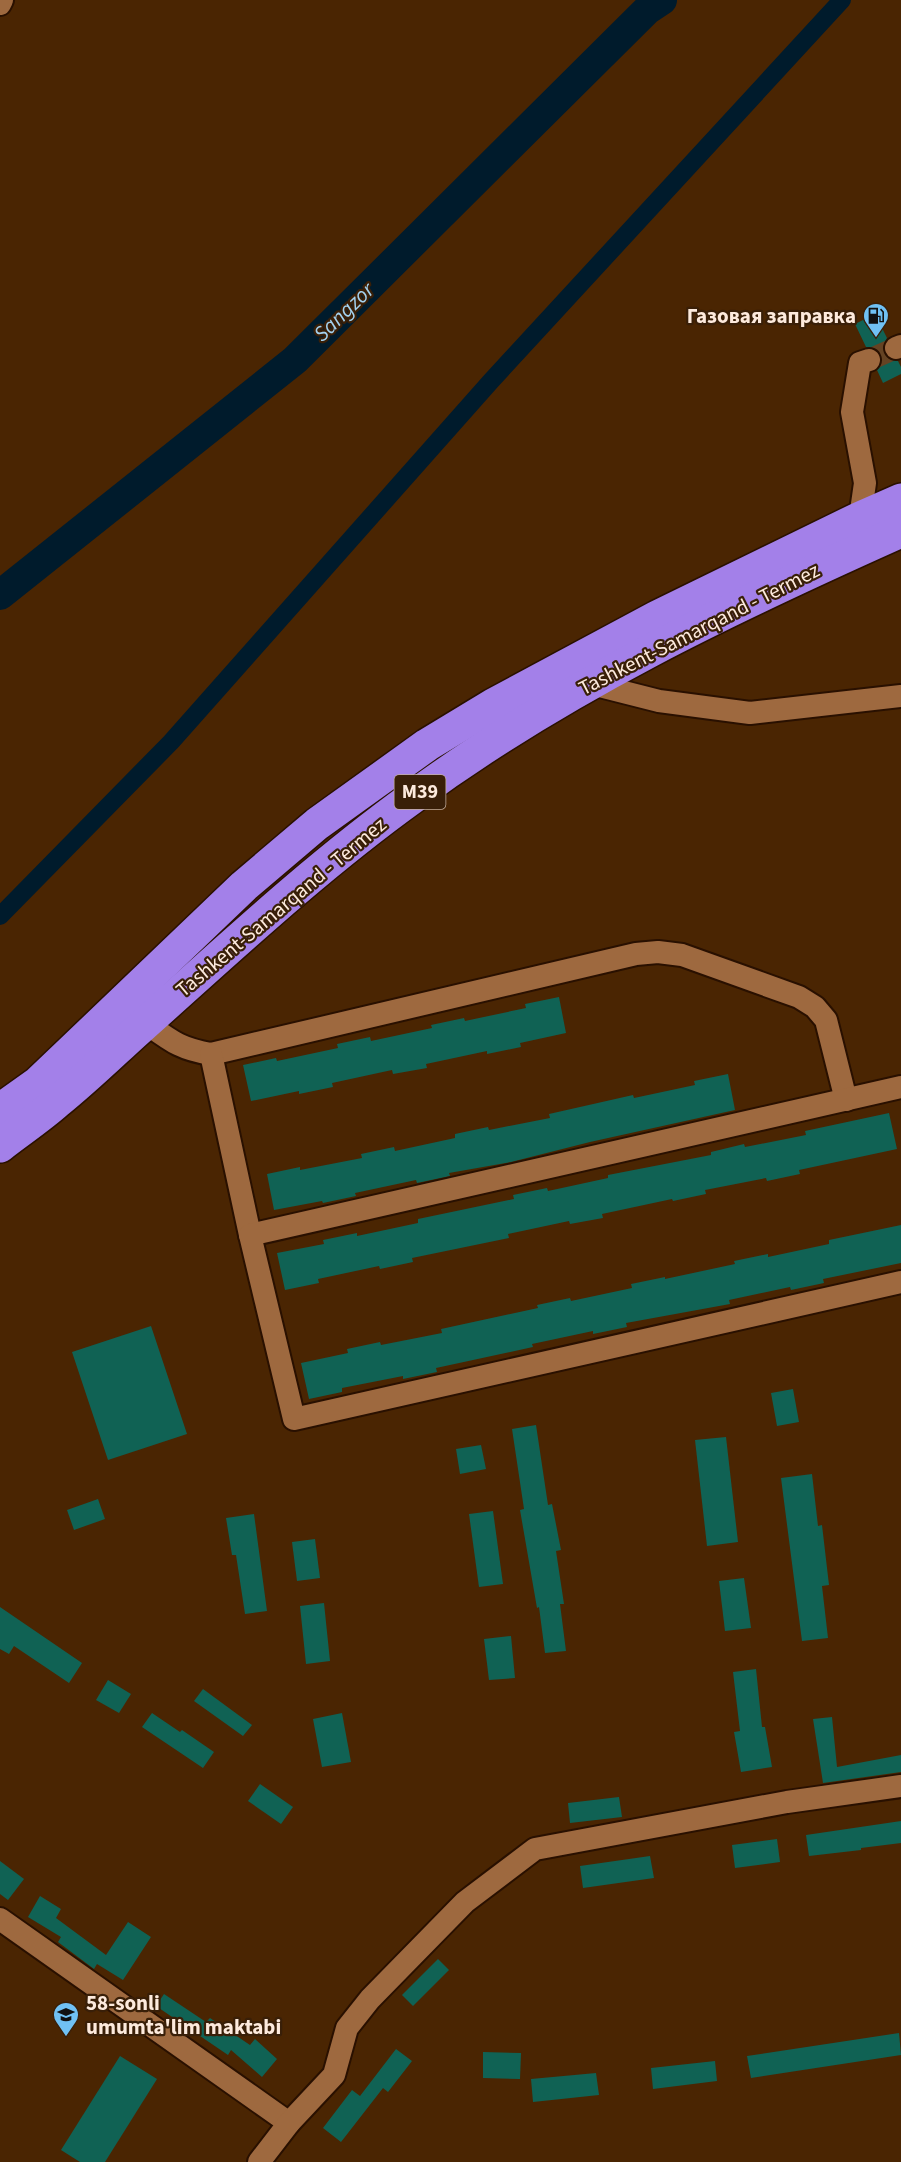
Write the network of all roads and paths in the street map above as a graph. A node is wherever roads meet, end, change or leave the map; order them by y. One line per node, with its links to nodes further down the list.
1 (869, 360): 3 (street)
2 (901, 500): 3 (highway, Tashkent-Samarqand - Termez / M39)
3 (860, 518): 7 (highway, Tashkent-Samarqand - Termez / M39)
4 (901, 531): 5 (highway, Tashkent-Samarqand - Termez / M39)
5 (588, 683): 6 (street); 8 (highway, Tashkent-Samarqand - Termez / M39)
6 (901, 696)
7 (244, 886): 8 (highway); 13 (highway, Tashkent-Samarqand - Termez / M39)
8 (271, 911): 9 (highway, Tashkent-Samarqand - Termez / M39)
9 (146, 1023): 10 (street); 14 (highway, Tashkent-Samarqand - Termez / M39)
10 (211, 1054): 12 (street); 15 (street)
11 (901, 1087): 12 (street)
12 (846, 1100): 15 (street)
13 (0, 1110)
14 (0, 1146)
15 (250, 1235): 16 (street)
16 (901, 1282)
17 (901, 1786): 19 (street)
18 (0, 1919): 19 (street)
19 (289, 2124): 20 (street)
20 (259, 2162)

